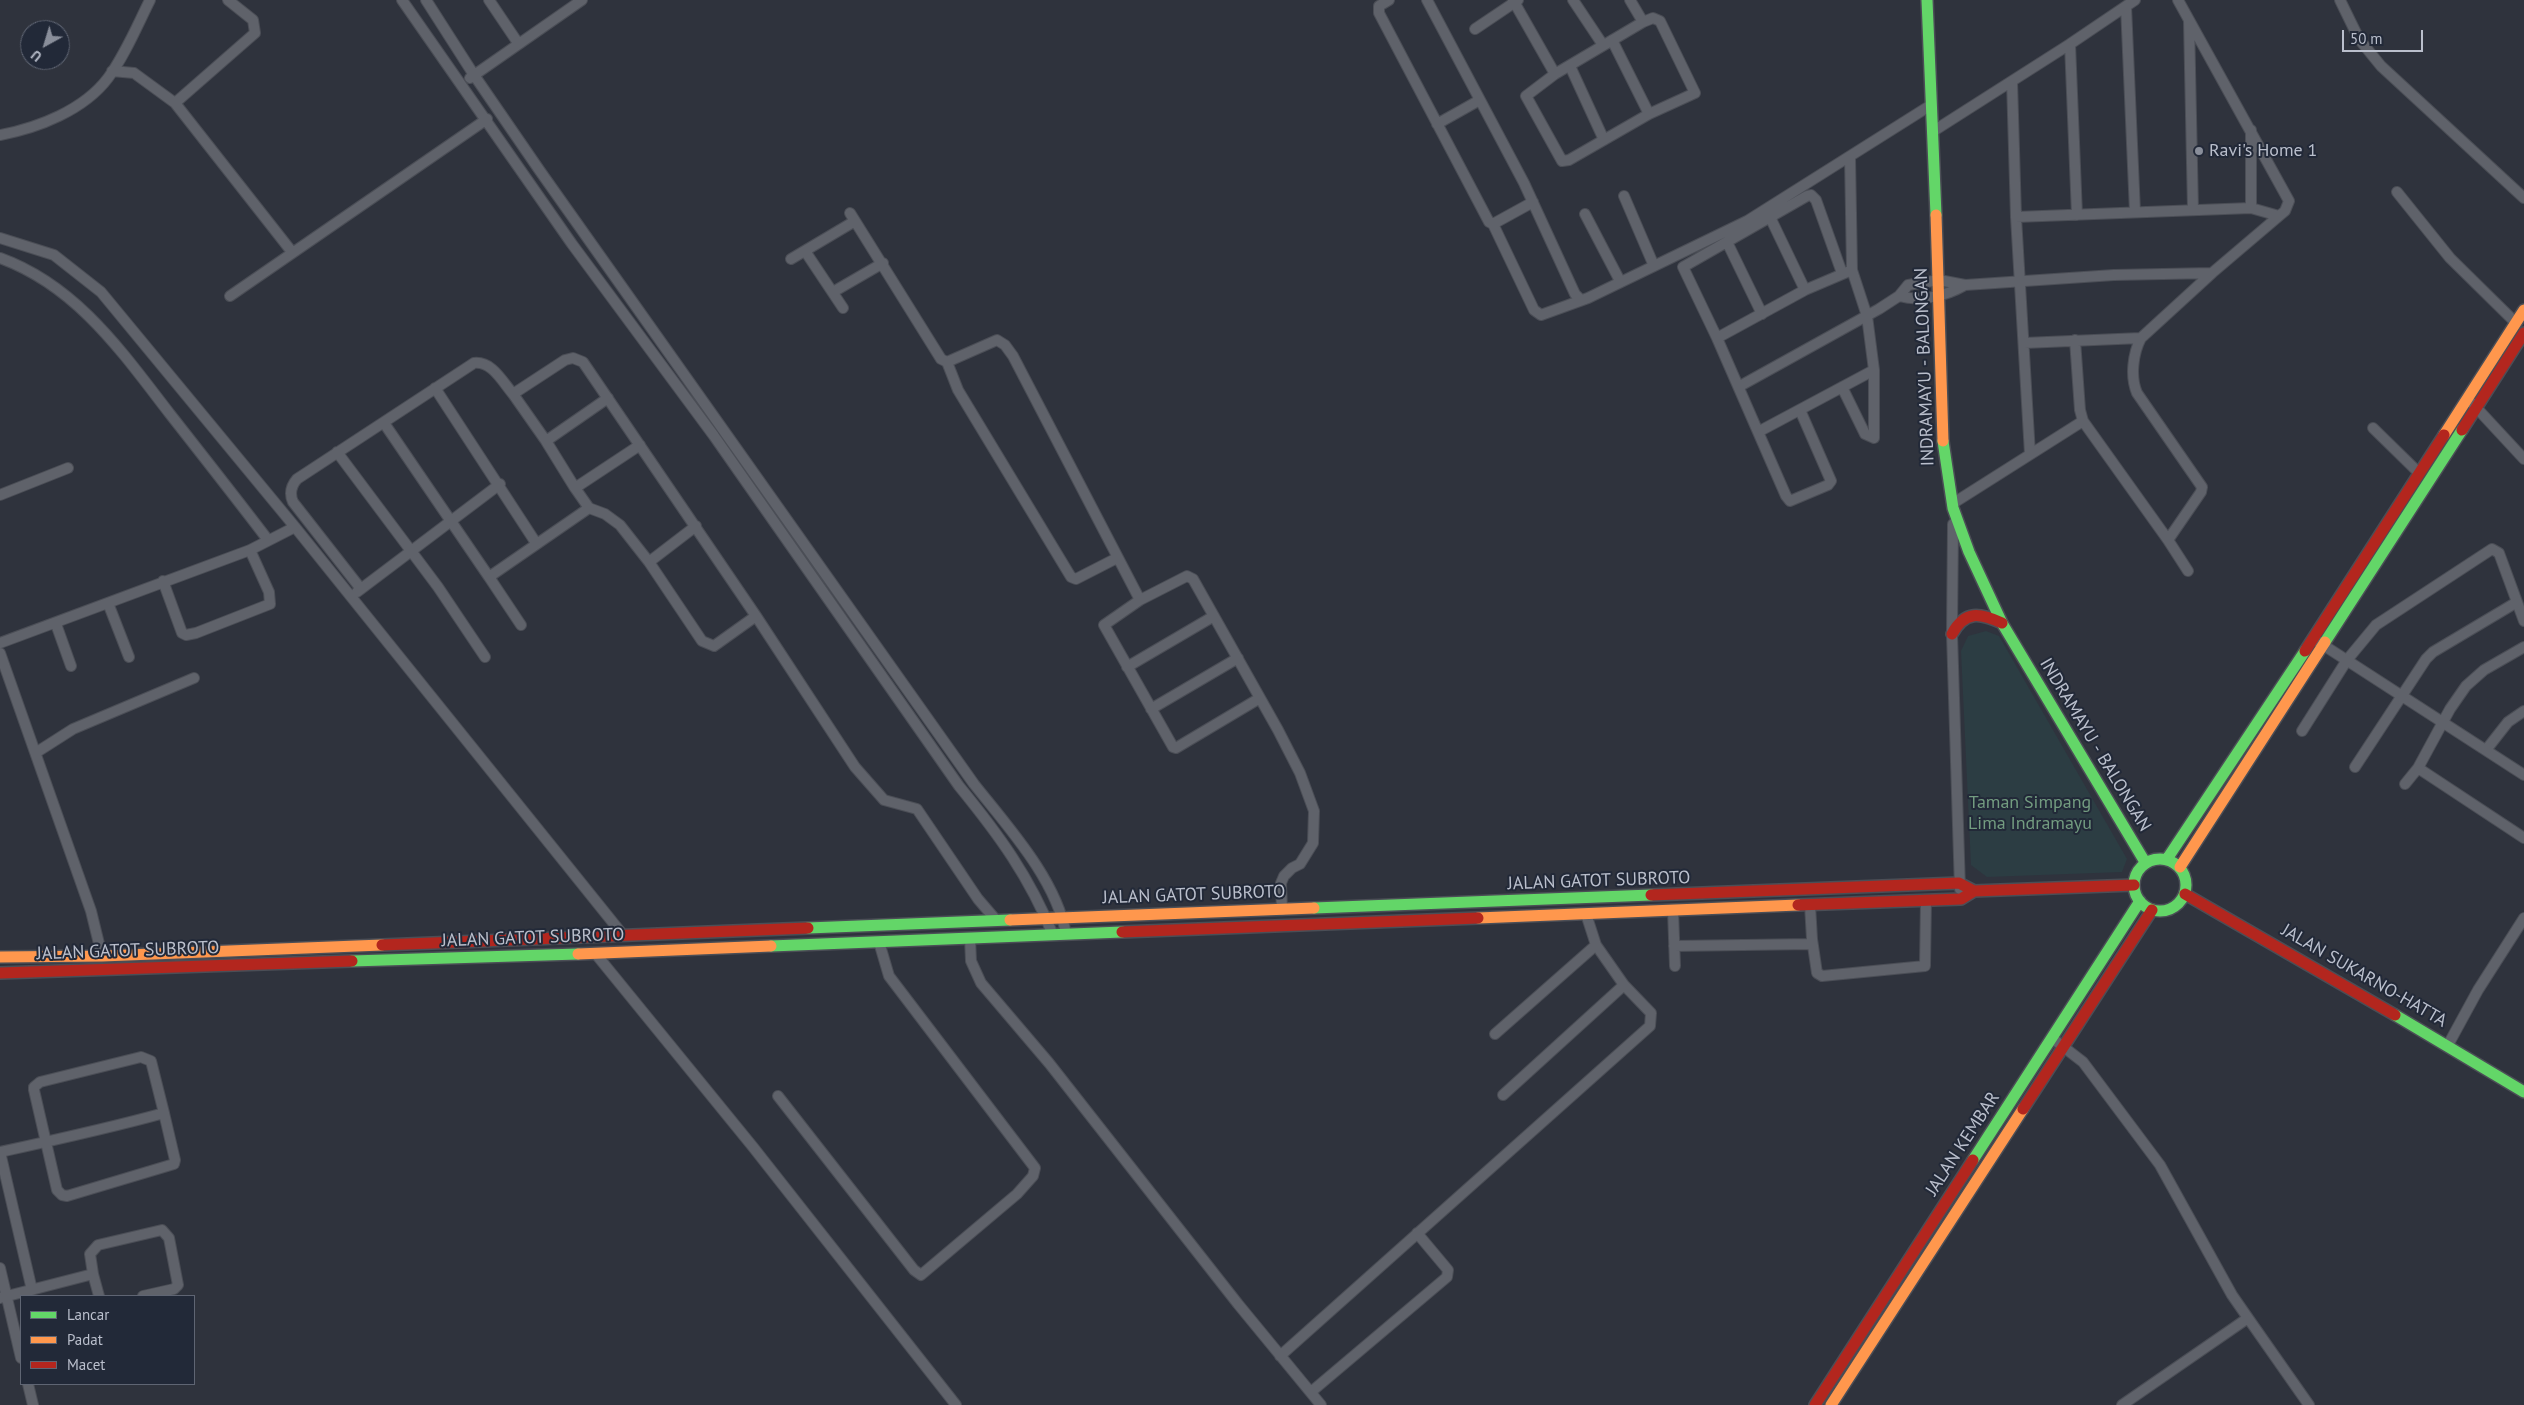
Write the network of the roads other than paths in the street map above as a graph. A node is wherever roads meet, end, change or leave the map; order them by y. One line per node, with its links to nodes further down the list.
1 (150, 0): 23 (street)
2 (228, 0): 29 (street)
3 (426, 0): 25 (street)
4 (489, 0): 19 (street)
5 (582, 0): 19 (street)
6 (1389, 0): 33 (street)
7 (1427, 0): 28 (street)
8 (1573, 0): 20 (street)
9 (1630, 0): 17 (street)
10 (1927, 0): 30 (main road, INDRAMAYU - BALONGAN)
11 (2178, 0): 16 (street)
12 (2340, 0): 43 (street)
13 (404, 1): 27 (street)
14 (1515, 1): 18 (street); 24 (street)
15 (2130, 3): 21 (street); 47 (street)
16 (2189, 20): 34 (street); 46 (street)
17 (1643, 22): 20 (street); 31 (street)
18 (1475, 29)
19 (518, 43): 25 (street)
20 (1607, 43): 22 (street); 31 (street)
21 (2070, 44): 26 (street); 49 (street)
22 (1570, 66): 24 (street); 37 (street)
23 (112, 71): 29 (street); 36 (street)
24 (1555, 74): 37 (street)
25 (474, 75): 27 (street); 39 (street)
26 (2012, 81): 35 (street); 52 (street)
27 (461, 83): 32 (street)
28 (1478, 101): 33 (street); 44 (street)
29 (175, 103): 57 (street)
30 (1931, 105): 35 (main road, INDRAMAYU - BALONGAN); 38 (street)
31 (1649, 114): 37 (street)
32 (487, 118): 40 (street); 57 (street)
33 (1437, 124): 53 (street)
34 (2251, 130): 45 (street); 50 (street)
35 (1932, 132): 65 (main road, INDRAMAYU - BALONGAN)
36 (0, 135)
37 (1604, 140)
38 (1850, 157): 61 (street); 62 (street)
39 (540, 171): 40 (street); 180 (street)
40 (528, 178): 181 (street)
41 (2397, 192): 79 (street)
42 (1624, 196): 61 (street)
43 (2524, 198)
44 (1533, 202): 53 (street); 74 (street)
45 (2250, 208): 46 (street); 50 (street)
46 (2193, 210): 47 (street)
47 (2135, 212): 49 (street)
48 (1585, 214): 66 (street)
49 (2077, 215): 52 (street)
50 (2279, 216): 64 (street)
51 (1770, 217): 55 (street); 63 (street); 69 (street)
52 (2016, 217): 67 (street)
53 (1494, 224): 74 (street)
54 (0, 238): 113 (street)
55 (1727, 242): 77 (street); 81 (street)
56 (806, 251): 59 (street); 60 (street); 70 (street)
57 (292, 252): 71 (street)
58 (0, 258): 114 (street)
59 (791, 259)
60 (883, 263): 70 (street); 85 (street)
61 (1654, 266): 66 (street)
62 (1852, 270): 63 (street); 78 (street)
63 (1842, 273): 69 (street)
64 (2212, 273): 67 (street); 82 (street)
65 (1939, 280): 68 (street); 72 (street); 73 (main road, INDRAMAYU - BALONGAN)
66 (1620, 281): 74 (street)
67 (2021, 281): 68 (street); 84 (street)
68 (1965, 285): 73 (street)
69 (1805, 290): 77 (street)
70 (833, 292): 75 (street)
71 (230, 296)
72 (1899, 296): 73 (street); 78 (street)
73 (1939, 296): 109 (main road, INDRAMAYU - BALONGAN)
74 (1581, 300)
75 (843, 308)
76 (2524, 310): 79 (main road)
77 (1762, 314): 81 (street)
78 (1867, 316): 86 (street); 87 (street)
79 (2516, 323): 92 (main road)
80 (2524, 333): 93 (main road)
81 (1717, 338): 87 (street)
82 (2141, 338): 83 (street); 115 (street)
83 (2075, 340): 84 (street); 95 (street)
84 (2024, 343): 102 (street)
85 (946, 362): 119 (street); 119 (street)
86 (1874, 370): 88 (street); 88 (street)
87 (1740, 386): 98 (street)
88 (1842, 387): 94 (street)
89 (436, 388): 90 (street); 96 (street); 106 (street)
90 (513, 394): 91 (street); 99 (street)
91 (608, 398): 99 (street); 100 (street)
92 (2467, 399): 93 (street); 105 (main road)
93 (2477, 406): 103 (street); 139 (main road)
94 (1800, 410): 98 (street); 98 (street)
95 (2083, 422): 102 (street); 115 (street)
96 (384, 423): 101 (street); 111 (street)
97 (2373, 428): 105 (street)
98 (1758, 432)
99 (546, 440): 107 (street)
100 (640, 444): 107 (street); 112 (street)
101 (337, 452): 118 (street); 124 (street)
102 (2030, 454): 109 (street)
103 (2524, 459)
104 (68, 468): 108 (street)
105 (2419, 473): 136 (main road)
106 (500, 484): 111 (street); 116 (street)
107 (575, 488): 110 (street)
108 (0, 495)
109 (1953, 506): 132 (main road, INDRAMAYU - BALONGAN); 135 (street)
110 (589, 508): 116 (street); 120 (street)
111 (450, 520): 118 (street); 122 (street)
112 (696, 526): 120 (street); 129 (street)
113 (293, 528): 114 (street); 125 (street)
114 (270, 539): 117 (street)
115 (2168, 540): 121 (street)
116 (536, 543): 122 (street)
117 (250, 550): 123 (street); 123 (street)
118 (410, 551): 124 (street); 142 (street)
119 (1117, 558): 126 (street)
120 (649, 562): 129 (street)
121 (2188, 571)
122 (489, 577): 134 (street)
123 (163, 580): 128 (street)
124 (361, 589): 125 (street)
125 (351, 598): 187 (street)
126 (1140, 600): 130 (street); 146 (street)
127 (2517, 602): 131 (street); 144 (street); 148 (street)
128 (108, 603): 133 (street); 141 (street)
129 (756, 616): 185 (street)
130 (1214, 616): 143 (street); 146 (street)
131 (2524, 620)
132 (2002, 623): 135 (main road); 162 (main road, INDRAMAYU - BALONGAN)
133 (56, 624): 137 (street); 145 (street)
134 (521, 625)
135 (1952, 634): 164 (street)
136 (2314, 639): 139 (street); 161 (main road)
137 (0, 643)
138 (2524, 647): 152 (street)
139 (2327, 648): 144 (street); 163 (main road)
140 (0, 653): 155 (street)
141 (129, 656)
142 (484, 657)
143 (1238, 658): 149 (street); 150 (street)
144 (2344, 658): 148 (street); 153 (street)
145 (71, 666)
146 (1128, 667): 150 (street)
147 (194, 678): 155 (street)
148 (2400, 696): 152 (street); 156 (street)
149 (1260, 698): 150 (street); 176 (street)
150 (1152, 709)
151 (2524, 711): 154 (street)
152 (2444, 723): 154 (street); 157 (street)
153 (2302, 731)
154 (2486, 750): 158 (street)
155 (36, 752): 196 (street)
156 (2355, 767)
157 (2418, 768): 159 (street); 160 (street)
158 (2524, 775)
159 (2405, 784)
160 (2524, 838)
161 (2167, 859): 162 (main road); 163 (main road)
162 (2145, 862): 165 (main road)
163 (2180, 867): 168 (main road)
164 (1959, 883): 166 (main road, JALAN GATOT SUBROTO); 167 (main road, JALAN GATOT SUBROTO); 169 (street)
165 (2134, 884): 167 (main road); 171 (main road)
166 (1840, 887): 173 (main road, JALAN GATOT SUBROTO); 174 (main road)
167 (1974, 891): 169 (main road)
168 (2185, 894): 178 (main road); 202 (main road, JALAN SUKARNO-HATTA)
169 (1961, 899): 170 (main road, JALAN GATOT SUBROTO)
170 (1926, 900): 174 (main road, JALAN GATOT SUBROTO); 191 (street)
171 (2140, 901): 178 (main road); 201 (main road, JALAN KEMBAR)
172 (1480, 902): 173 (main road, JALAN GATOT SUBROTO); 176 (main road, JALAN GATOT SUBROTO); 183 (main road)
173 (1504, 902): 182 (main road)
174 (1841, 904): 175 (main road, JALAN GATOT SUBROTO)
175 (1810, 905): 177 (main road, JALAN GATOT SUBROTO); 191 (street)
176 (1282, 907): 180 (main road, JALAN GATOT SUBROTO)
177 (1673, 910): 179 (main road, JALAN GATOT SUBROTO); 193 (street)
178 (2152, 910): 203 (main road, JALAN KEMBAR)
179 (1586, 914): 182 (main road, JALAN GATOT SUBROTO); 192 (street)
180 (1063, 916): 181 (main road, JALAN GATOT SUBROTO); 186 (street)
181 (1046, 917): 185 (main road, JALAN GATOT SUBROTO); 188 (street)
182 (1506, 917): 183 (main road, JALAN GATOT SUBROTO)
183 (1481, 918): 186 (main road, JALAN GATOT SUBROTO)
184 (2524, 918): 202 (street)
185 (996, 920): 187 (main road, JALAN GATOT SUBROTO)
186 (1066, 934): 188 (main road, JALAN GATOT SUBROTO)
187 (621, 935): 196 (main road, JALAN GATOT SUBROTO)
188 (1053, 935): 189 (main road, JALAN GATOT SUBROTO)
189 (970, 938): 190 (main road, JALAN GATOT SUBROTO); 219 (street)
190 (879, 942): 194 (main road, JALAN GATOT SUBROTO); 206 (street)
191 (1812, 944): 193 (street)
192 (1596, 945): 199 (street); 200 (street)
193 (1674, 946): 197 (street)
194 (600, 953): 198 (main road, JALAN GATOT SUBROTO); 223 (street)
195 (0, 956): 196 (main road, JALAN GATOT SUBROTO)
196 (102, 956)
197 (1675, 966)
198 (0, 973)
199 (1624, 984): 205 (street); 210 (street)
200 (1495, 1034)
201 (2052, 1038): 203 (street); 225 (main road, JALAN KEMBAR)
202 (2448, 1045): 204 (main road, JALAN SUKARNO-HATTA)
203 (2067, 1049): 217 (street); 226 (main road, JALAN KEMBAR)
204 (2524, 1092)
205 (1503, 1095)
206 (778, 1096)
207 (164, 1113): 208 (street); 208 (street); 208 (street)
208 (46, 1142): 209 (street)
209 (0, 1152): 213 (street)
210 (1417, 1233): 219 (street); 221 (street)
211 (0, 1268): 216 (street)
212 (93, 1274): 213 (street); 214 (street); 215 (street)
213 (32, 1290): 216 (street)
214 (99, 1295)
215 (147, 1295)
216 (3, 1297): 218 (street)
217 (2248, 1318): 227 (street); 228 (street)
218 (20, 1355)
219 (1280, 1356): 221 (street)
220 (28, 1385): 222 (street)
221 (1311, 1392): 224 (street)
222 (33, 1405)
223 (956, 1405)
224 (1321, 1405)
225 (1815, 1405)
226 (1831, 1405)
227 (2122, 1405)
228 (2309, 1405)

